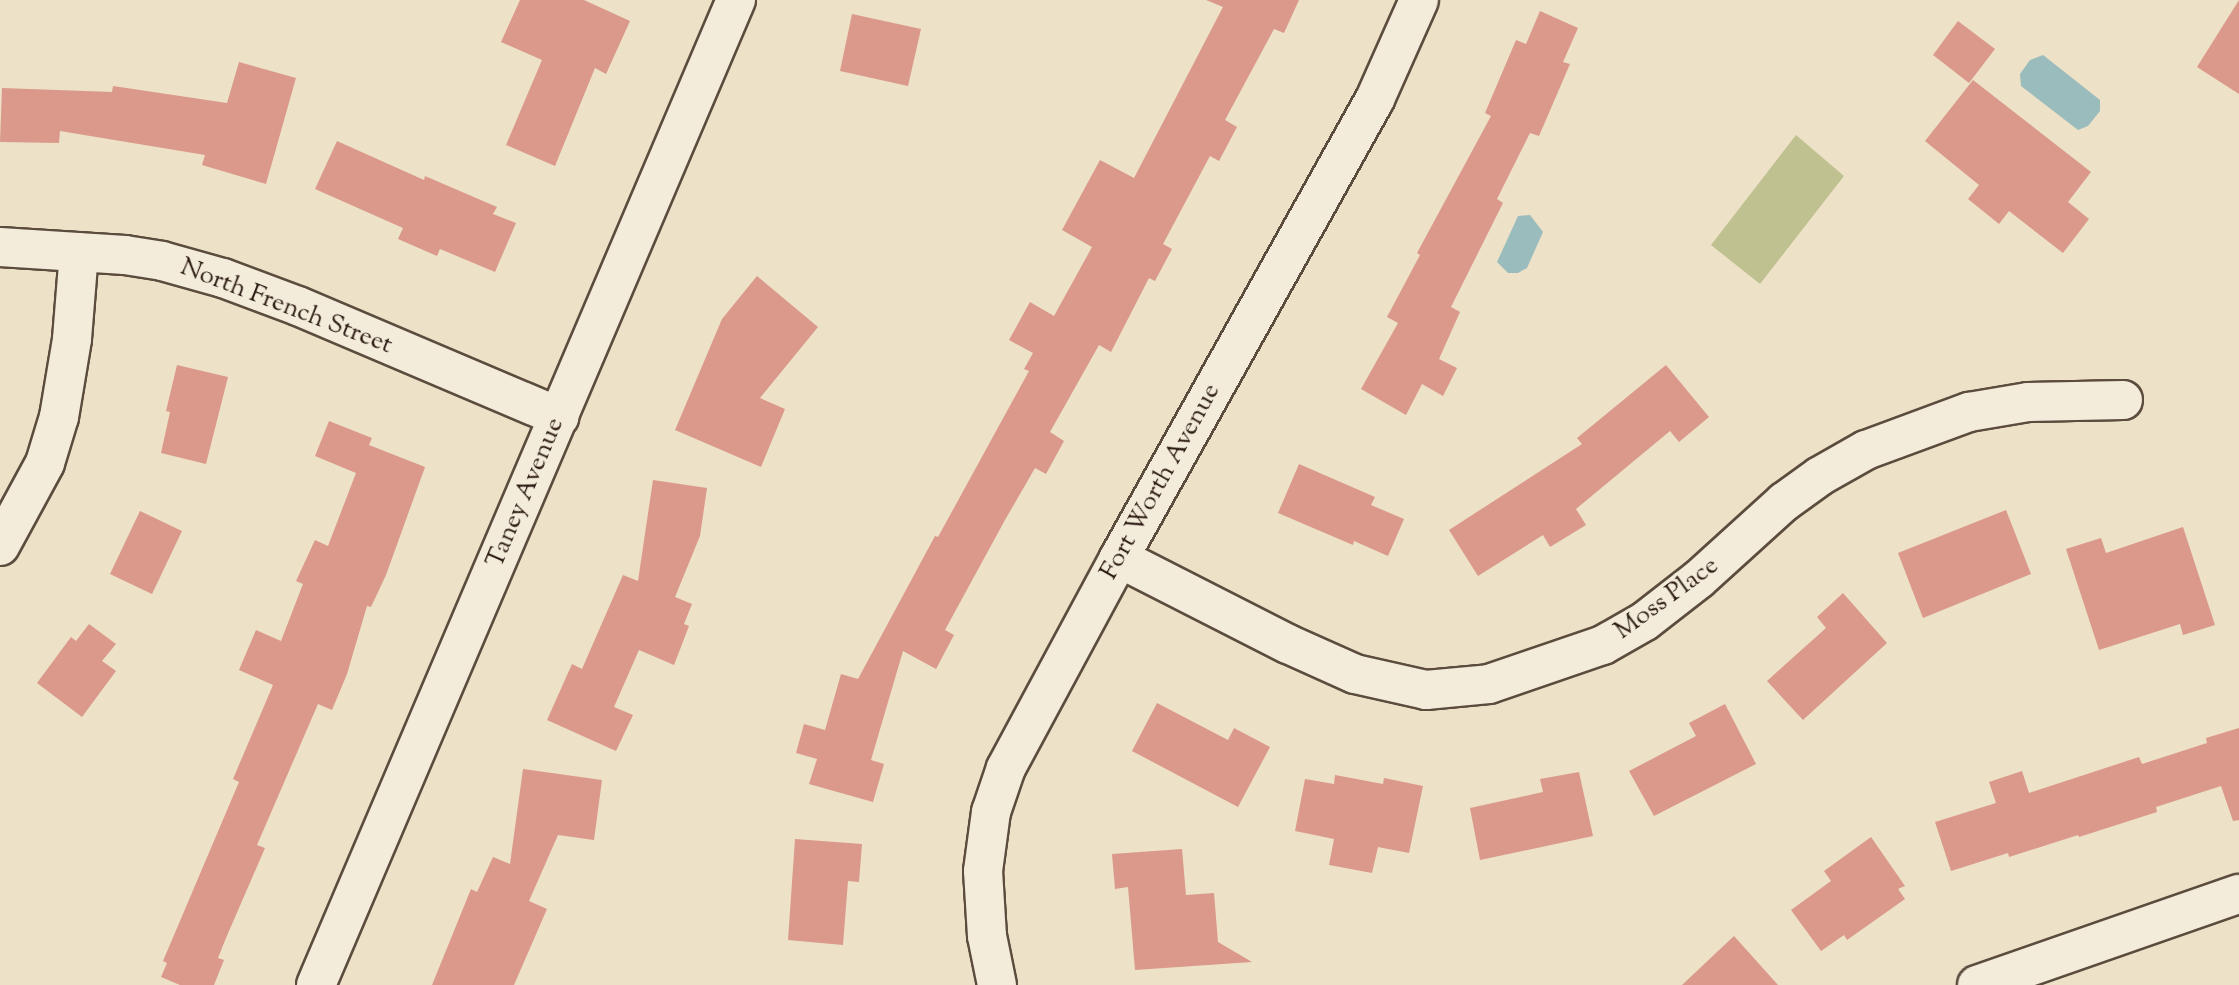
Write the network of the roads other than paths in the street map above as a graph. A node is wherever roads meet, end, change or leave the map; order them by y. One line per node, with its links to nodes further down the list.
1 (736, 0): 6 (street, Taney Avenue)
2 (1419, 0): 8 (street, Fort Worth Avenue)
3 (0, 247): 4 (street, North French Street)
4 (79, 252): 6 (street, North French Street); 7 (street)
5 (2123, 400): 8 (street, Moss Place)
6 (559, 417): 10 (street, Taney Avenue)
7 (0, 546)
8 (1119, 558): 11 (street, Fort Worth Avenue)
9 (2239, 894): 12 (street)
10 (316, 985)
11 (997, 985)
12 (1977, 985)

